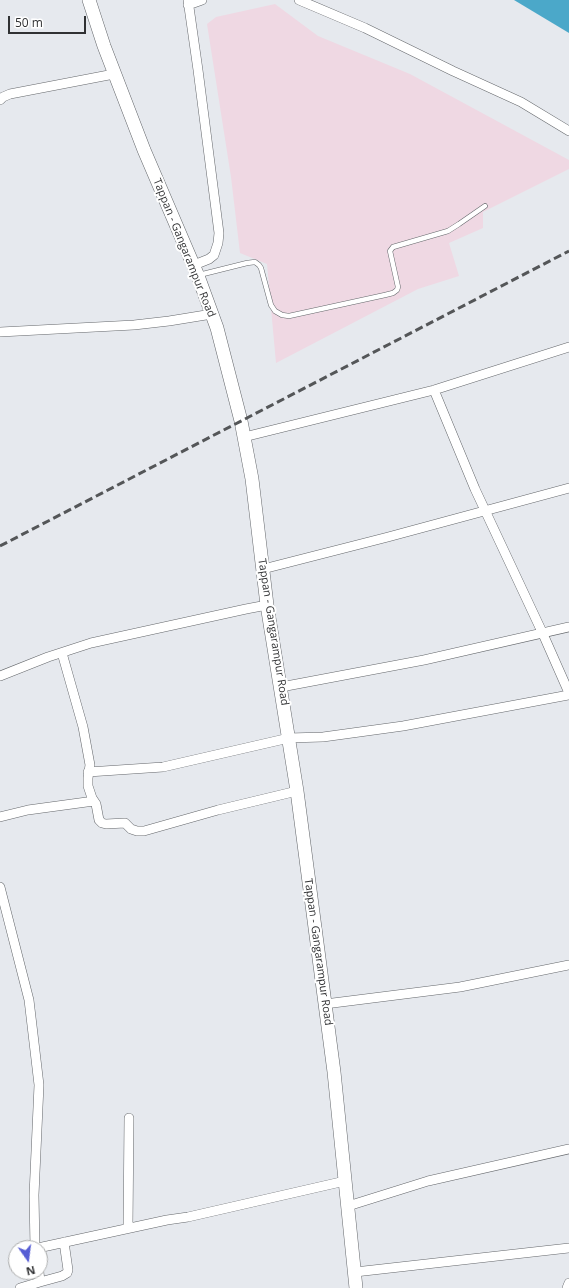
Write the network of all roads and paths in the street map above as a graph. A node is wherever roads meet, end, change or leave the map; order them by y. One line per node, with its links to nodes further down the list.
1 (89, 0): 5 (main road, Tappan - Gangarampur Road)
2 (202, 0): 4 (street)
3 (300, 0): 7 (street)
4 (188, 3): 9 (street)
5 (114, 74): 6 (street); 9 (main road, Tappan - Gangarampur Road)
6 (0, 100)
7 (569, 131)
8 (485, 206): 9 (lane)
9 (196, 270): 10 (main road, Tappan - Gangarampur Road)
10 (212, 314): 11 (street); 14 (main road, Tappan - Gangarampur Road)
11 (0, 332)
12 (569, 347): 13 (street)
13 (434, 390): 14 (street); 16 (street)
14 (244, 436): 17 (main road, Tappan - Gangarampur Road)
15 (569, 488): 16 (street)
16 (486, 511): 17 (street); 20 (street)
17 (263, 569): 18 (main road, Tappan - Gangarampur Road)
18 (267, 606): 21 (street); 23 (main road, Tappan - Gangarampur Road)
19 (569, 627): 20 (street)
20 (543, 634): 23 (street); 24 (street)
21 (62, 653): 22 (street); 26 (street)
22 (0, 676)
23 (281, 687): 25 (main road, Tappan - Gangarampur Road)
24 (569, 694): 25 (street)
25 (289, 738): 26 (street); 27 (main road, Tappan - Gangarampur Road)
26 (88, 772): 28 (street)
27 (297, 791): 28 (street); 32 (main road, Tappan - Gangarampur Road)
28 (94, 801): 29 (street)
29 (0, 817)
30 (0, 887): 38 (street)
31 (569, 965): 32 (street)
32 (325, 1004): 35 (main road, Tappan - Gangarampur Road)
33 (129, 1118): 37 (street)
34 (569, 1149): 36 (street)
35 (345, 1181): 36 (main road, Tappan - Gangarampur Road); 37 (street)
36 (348, 1206): 42 (main road, Tappan - Gangarampur Road)
37 (128, 1228): 39 (street)
38 (35, 1240)
39 (64, 1242): 40 (street); 43 (street)
40 (48, 1246)
41 (569, 1248): 42 (street)
42 (354, 1272): 46 (main road, Tappan - Gangarampur Road)
43 (40, 1282): 45 (street)
44 (569, 1283): 47 (street)
45 (20, 1288)
46 (356, 1288)
47 (567, 1288)

